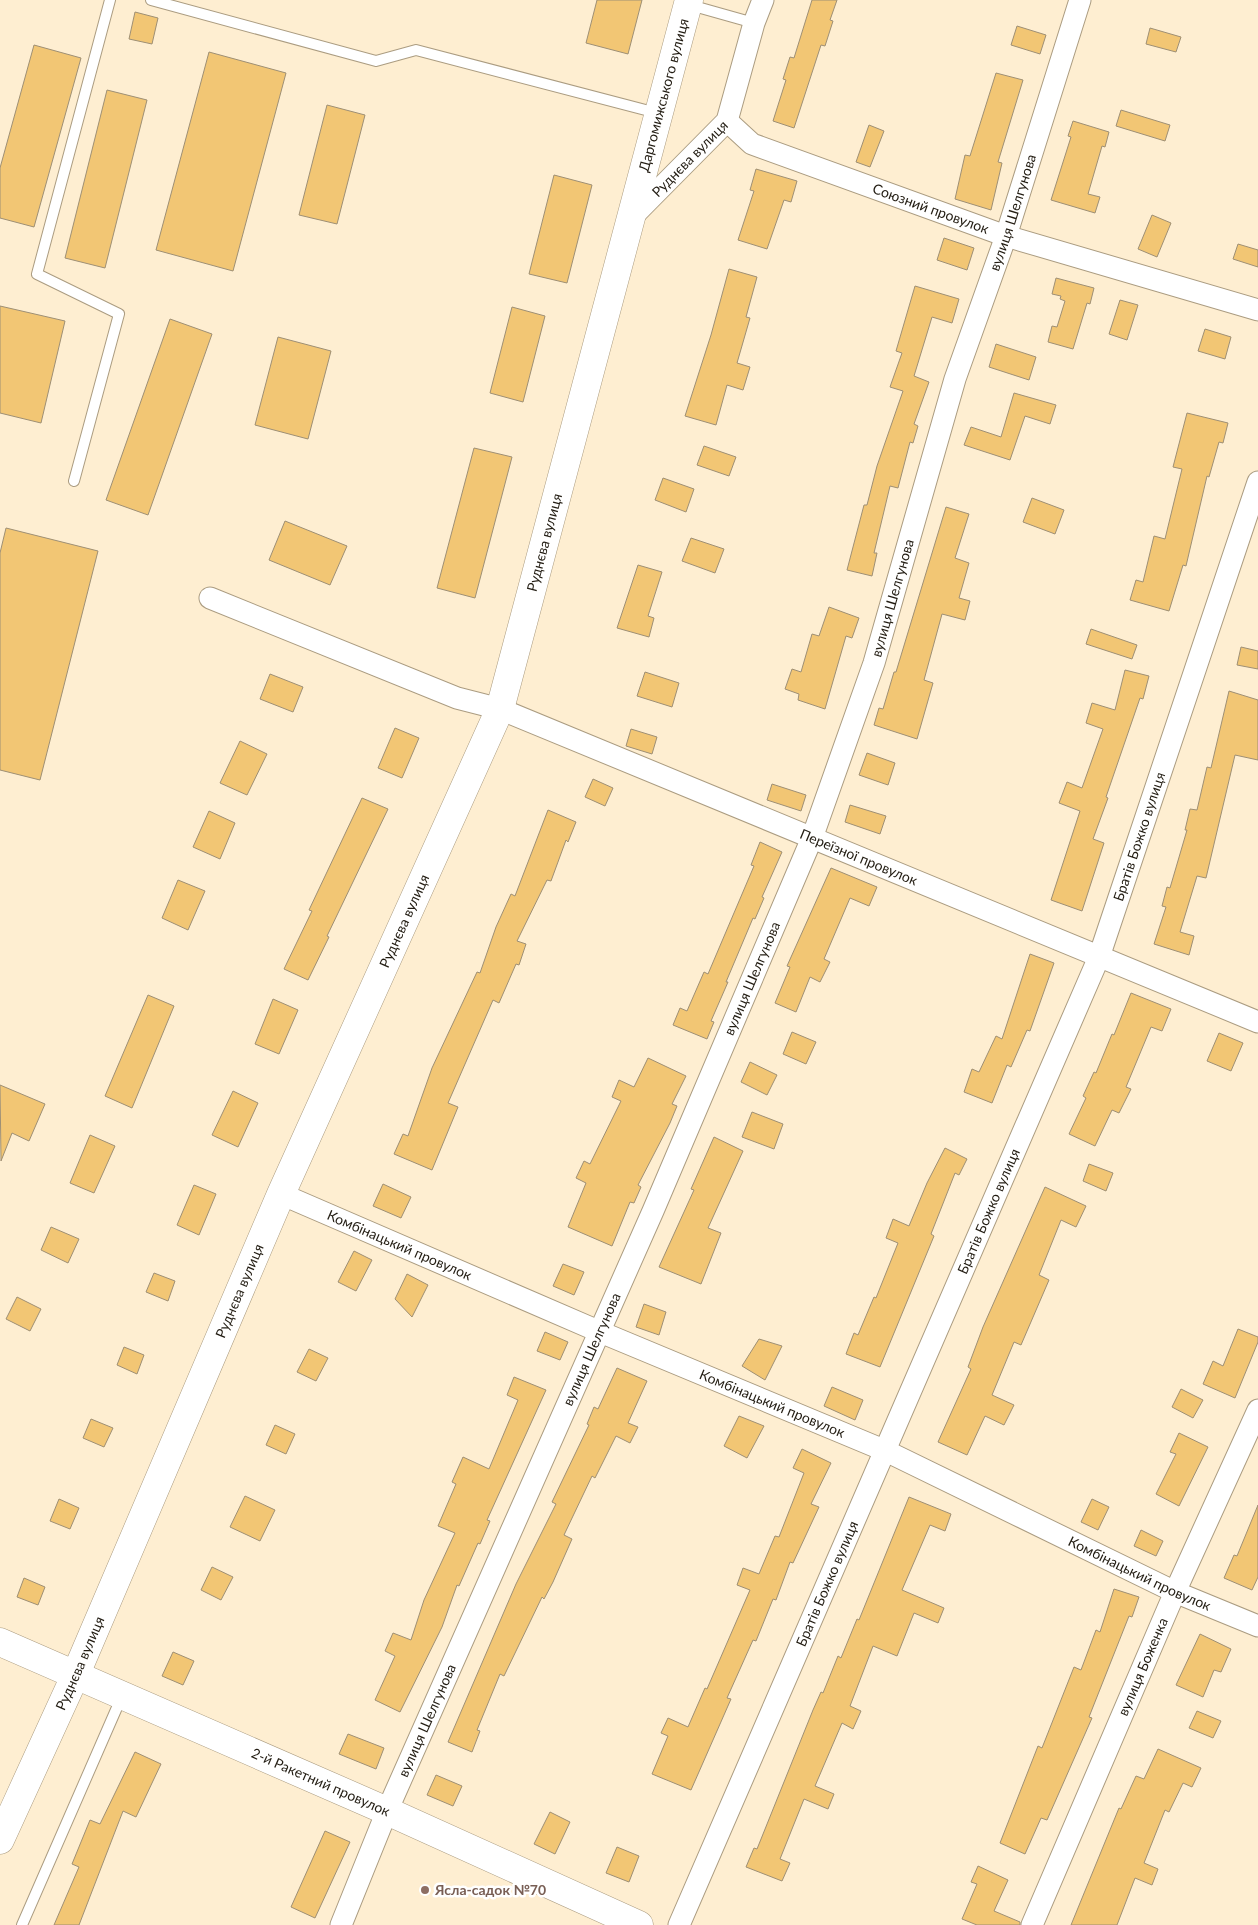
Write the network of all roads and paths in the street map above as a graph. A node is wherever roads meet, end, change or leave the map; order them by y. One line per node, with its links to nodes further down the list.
1 (110, 0): 12 (lane)
2 (151, 0): 7 (lane)
3 (763, 0): 6 (street, Руднєва вулиця)
4 (1080, 0): 10 (street, вулиця Шелгунова)
5 (688, 2): 6 (lane); 7 (street, Даргомижського вулиця)
6 (754, 23): 8 (street, Руднєва вулиця)
7 (658, 114): 9 (street, Даргомижського вулиця)
8 (727, 121): 9 (street, Руднєва вулиця); 10 (street, Союзний провулок)
9 (630, 219): 15 (street, Руднєва вулиця)
10 (1006, 236): 11 (street, Союзний провулок); 16 (street, вулиця Шелгунова)
11 (1258, 310)
12 (74, 481)
13 (1258, 482): 17 (street, Братів Божко вулиця)
14 (210, 598): 15 (street, Переїзної провулок)
15 (500, 709): 16 (street, Переїзної провулок); 19 (street, Руднєва вулиця)
16 (812, 838): 17 (street, Переїзної провулок); 20 (street, вулиця Шелгунова)
17 (1099, 957): 18 (street, Переїзної провулок); 22 (street, Братів Божко вулиця)
18 (1258, 1022)
19 (281, 1194): 20 (street, Комбінацький провулок); 26 (street, Руднєва вулиця)
20 (598, 1331): 22 (street, Комбінацький провулок); 28 (street, вулиця Шелгунова)
21 (1258, 1410): 23 (street, вулиця Боженка)
22 (886, 1451): 23 (street, Комбінацький провулок); 33 (street, Братів Божко вулиця)
23 (1175, 1592): 24 (street, Комбінацький провулок); 34 (street, вулиця Боженка)
24 (1258, 1626)
25 (0, 1642): 26 (street, 2-й Ракетний провулок)
26 (75, 1676): 27 (street, 2-й Ракетний провулок); 29 (street, Руднєва вулиця)
27 (122, 1695): 28 (street, 2-й Ракетний провулок); 30 (lane)
28 (387, 1811): 31 (street, вулиця Шелгунова); 32 (street, 2-й Ракетний провулок)
29 (0, 1840)
30 (22, 1925)
31 (341, 1925)
32 (639, 1925)
33 (679, 1925)
34 (1032, 1925)

